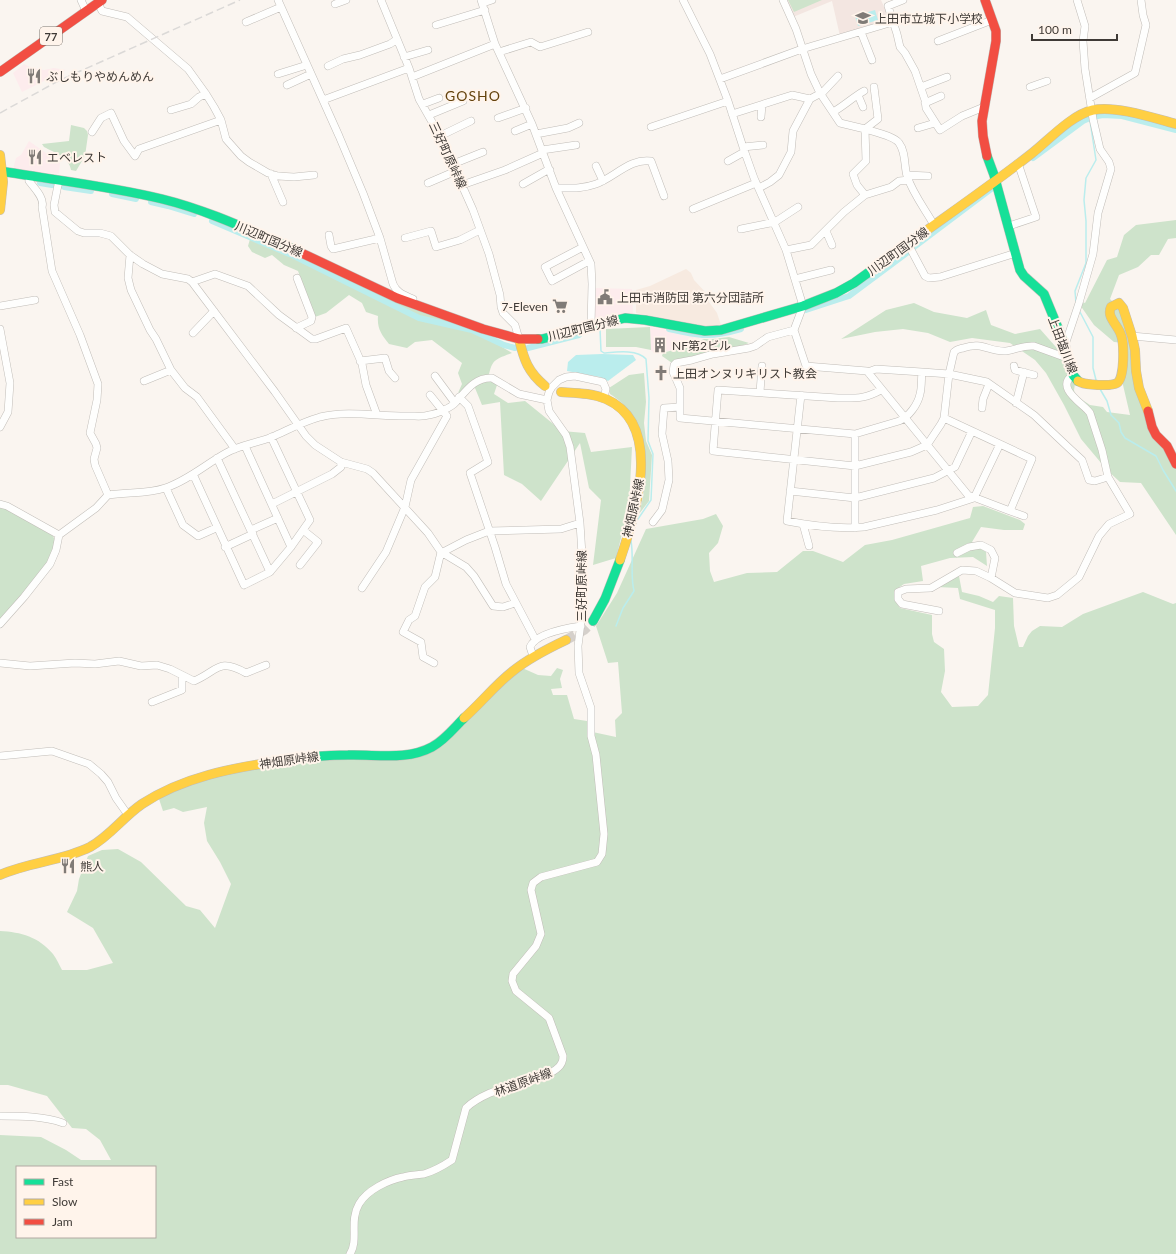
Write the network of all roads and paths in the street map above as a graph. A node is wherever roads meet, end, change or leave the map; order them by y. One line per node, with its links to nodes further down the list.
1 (81, 0): 15 (street)
2 (346, 0): 13 (street)
3 (381, 0): 22 (street, 三好町原峠線)
4 (492, 0): 14 (street)
5 (683, 0): 39 (street)
6 (783, 0): 25 (street)
7 (903, 0): 18 (street)
8 (985, 0): 16 (street, 上田塩川線)
9 (1078, 0): 50 (street)
10 (1141, 0): 50 (street)
11 (100, 2): 15 (street, 77); 46 (street)
12 (279, 3): 17 (street); 30 (street)
13 (336, 4)
14 (483, 4): 19 (street); 24 (street)
15 (86, 11): 33 (street, 77)
16 (992, 20): 23 (street); 58 (street, 上田塩川線)
17 (246, 22)
18 (893, 22): 21 (street); 43 (street)
19 (436, 25)
20 (588, 32): 27 (street)
21 (860, 32): 25 (street); 29 (street)
22 (396, 40): 28 (street, 三好町原峠線); 31 (street)
23 (938, 41)
24 (496, 44): 27 (street); 37 (street)
25 (802, 49): 39 (street); 45 (street)
26 (428, 50): 28 (street)
27 (499, 52): 59 (street)
28 (404, 57): 32 (street, 三好町原峠線)
29 (872, 60)
30 (307, 65): 34 (street); 35 (street)
31 (328, 66)
32 (409, 68): 37 (street, 三好町原峠線); 51 (street)
33 (0, 72)
34 (278, 74)
35 (311, 74): 41 (street); 51 (street)
36 (838, 76): 45 (street)
37 (412, 77): 55 (street, 三好町原峠線)
38 (947, 77): 43 (street)
39 (720, 79): 53 (street)
40 (1047, 81): 44 (street)
41 (287, 85)
42 (874, 87): 75 (street)
43 (921, 87): 54 (street)
44 (1030, 87)
45 (820, 93): 49 (street); 61 (street)
46 (206, 94): 60 (street); 67 (street)
47 (941, 96): 54 (street)
48 (439, 98): 55 (street)
49 (810, 98): 56 (street); 103 (street)
50 (1090, 98): 64 (street)
51 (323, 100): 120 (street)
52 (463, 101): 62 (street)
53 (728, 101): 63 (street); 73 (street)
54 (926, 103): 70 (street)
55 (423, 104): 62 (street, 三好町原峠線)
56 (762, 105): 63 (street); 65 (street)
57 (863, 107): 61 (street)
58 (984, 107): 70 (street); 97 (street, 上田塩川線)
59 (526, 108): 66 (street); 71 (street)
60 (171, 110)
61 (833, 112): 75 (street)
62 (429, 114): 79 (street, 三好町原峠線)
63 (732, 114): 82 (street)
64 (1093, 114): 72 (street, 川辺町国分線); 87 (street, 川辺町国分線); 146 (street)
65 (761, 117)
66 (498, 118)
67 (221, 120): 77 (street); 92 (street)
68 (471, 121): 79 (street)
69 (579, 123): 78 (street)
70 (935, 123): 74 (street)
71 (532, 124): 76 (street); 78 (street)
72 (1176, 124)
73 (651, 127)
74 (918, 128)
75 (865, 129): 95 (street); 105 (street)
76 (515, 131)
77 (92, 132)
78 (536, 134): 84 (street)
79 (440, 136): 89 (street, 三好町原峠線)
80 (576, 145): 84 (street)
81 (763, 145): 82 (street)
82 (743, 150): 86 (street); 103 (street)
83 (483, 152): 89 (street)
84 (542, 152): 90 (street); 102 (street)
85 (0, 155): 91 (street)
86 (728, 161)
87 (1018, 163): 97 (street, 川辺町国分線); 115 (street)
88 (596, 166): 99 (street)
89 (454, 168): 100 (street); 102 (street, 三好町原峠線)
90 (550, 170): 101 (street); 104 (street)
91 (1, 171): 96 (street, 川辺町国分線); 112 (street)
92 (272, 174): 93 (street); 107 (street)
93 (314, 175)
94 (928, 176): 95 (street)
95 (908, 178): 105 (street); 114 (street)
96 (59, 180): 109 (street); 137 (street, 川辺町国分線)
97 (995, 180): 114 (street, 川辺町国分線); 115 (street, 上田塩川線)
98 (29, 181): 108 (street)
99 (603, 181): 104 (street); 106 (street)
100 (428, 183)
101 (523, 184)
102 (462, 186): 117 (street, 三好町原峠線)
103 (758, 186): 111 (street); 113 (street)
104 (556, 188): 124 (street)
105 (865, 195): 118 (street)
106 (664, 196)
107 (284, 202)
108 (43, 204): 109 (street); 200 (street)
109 (54, 205): 127 (street)
110 (798, 207): 113 (street)
111 (693, 209)
112 (0, 210)
113 (774, 222): 116 (street); 125 (street)
114 (934, 225): 122 (street, 川辺町国分線)
115 (1009, 226): 126 (street, 上田塩川線)
116 (741, 229)
117 (480, 230): 121 (street); 144 (street, 三好町原峠線)
118 (826, 231): 123 (street); 125 (street)
119 (329, 235): 120 (street)
120 (380, 238): 137 (street)
121 (405, 238)
122 (908, 244): 126 (street); 135 (street, 川辺町国分線)
123 (832, 245)
124 (583, 247): 128 (street); 128 (street)
125 (786, 250): 131 (street)
126 (1016, 253): 146 (street, 上田塩川線)
127 (130, 255): 132 (street); 151 (street)
128 (589, 261): 138 (street)
129 (831, 270): 131 (street)
130 (297, 278): 139 (street)
131 (795, 279): 135 (street)
132 (192, 282): 136 (street); 139 (street)
133 (35, 300): 134 (street)
134 (0, 306)
135 (803, 306): 138 (street, 川辺町国分線); 141 (street)
136 (214, 311): 142 (street); 179 (street)
137 (433, 312): 144 (street, 川辺町国分線)
138 (591, 326): 144 (street, 川辺町国分線)
139 (296, 328): 148 (street)
140 (0, 329): 180 (street)
141 (794, 330): 152 (street); 172 (street)
142 (194, 333)
143 (1132, 336): 145 (street); 157 (street, 上田塩川線); 192 (street, 上田塩川線)
144 (519, 339): 162 (street)
145 (1176, 340)
146 (1064, 345): 147 (street, 上田塩川線)
147 (1067, 358): 155 (street); 157 (street, 上田塩川線)
148 (360, 361): 159 (street); 175 (street)
149 (762, 366): 165 (street)
150 (1014, 366): 154 (street)
151 (171, 370): 160 (street); 188 (street)
152 (868, 372): 153 (street); 163 (street)
153 (922, 372): 155 (street); 176 (street)
154 (1024, 372): 156 (street); 171 (street)
155 (949, 374): 161 (street); 177 (street)
156 (1034, 375)
157 (1073, 375): 196 (street)
158 (435, 376): 169 (street)
159 (395, 378)
160 (144, 381)
161 (989, 384): 171 (street); 173 (street)
162 (545, 386)
163 (881, 390): 167 (street); 176 (street)
164 (561, 392): 168 (street, 神畑原峠線)
165 (760, 392): 167 (street); 178 (street)
166 (430, 395): 174 (street)
167 (801, 395): 181 (street)
168 (604, 398): 170 (street); 229 (street, 神畑原峠線)
169 (457, 400): 170 (street); 174 (street); 215 (street)
170 (547, 400): 210 (street, 三好町原峠線)
171 (1016, 403): 196 (street)
172 (680, 407): 178 (street); 209 (street)
173 (982, 408)
174 (444, 410): 175 (street); 205 (street)
175 (376, 415): 179 (street)
176 (905, 418): 183 (street); 186 (street)
177 (944, 418): 182 (street); 186 (street)
178 (715, 421): 181 (street); 190 (street)
179 (298, 424): 184 (street); 191 (street)
180 (0, 426)
181 (797, 429): 183 (street); 190 (street)
182 (972, 431): 185 (street); 194 (street)
183 (855, 434): 193 (street)
184 (271, 437): 187 (street); 199 (street)
185 (1000, 444): 202 (street); 206 (street)
186 (927, 445): 193 (street); 194 (street)
187 (245, 446): 188 (street); 204 (street)
188 (234, 449): 189 (street)
189 (217, 458): 195 (street); 216 (street)
190 (794, 460): 193 (street); 198 (street)
191 (341, 462): 199 (street); 205 (street)
192 (1176, 464)
193 (855, 466): 201 (street)
194 (948, 471): 201 (street); 202 (street)
195 (193, 474): 197 (street); 212 (street)
196 (1108, 477): 225 (street)
197 (166, 488): 200 (street); 212 (street)
198 (790, 491): 201 (street); 211 (street)
199 (298, 492): 204 (street); 214 (street)
200 (108, 495): 217 (street)
201 (855, 498): 213 (street)
202 (974, 498): 206 (street); 213 (street)
203 (0, 504): 217 (street)
204 (272, 504): 208 (street)
205 (405, 507): 221 (street); 226 (street)
206 (1010, 511): 207 (street)
207 (1024, 516)
208 (278, 518): 216 (street); 220 (street)
209 (653, 522)
210 (580, 523): 215 (street); 231 (street, 三好町原峠線)
211 (803, 524): 213 (street); 219 (street)
212 (216, 528): 218 (street)
213 (855, 528)
214 (303, 530): 220 (street); 223 (street)
215 (489, 531): 221 (street); 227 (street)
216 (252, 532): 218 (street); 224 (street)
217 (59, 535): 230 (street)
218 (225, 546): 224 (street)
219 (810, 546)
220 (291, 547): 224 (street)
221 (442, 552): 227 (street); 236 (street)
222 (957, 553): 225 (street)
223 (300, 565)
224 (270, 572)
225 (991, 578): 228 (street)
226 (362, 588)
227 (515, 603): 232 (street)
228 (939, 611)
229 (593, 621)
230 (0, 624)
231 (581, 626): 232 (street); 242 (street, 三好町原峠線)
232 (535, 640): 234 (street)
233 (566, 640): 234 (street, 神畑原峠線)
234 (533, 656): 241 (street, 神畑原峠線)
235 (0, 663): 238 (street)
236 (434, 663)
237 (266, 665): 238 (street)
238 (182, 676): 239 (street)
239 (152, 702)
240 (0, 756): 241 (street)
241 (128, 815): 243 (street, 神畑原峠線)
242 (598, 862): 246 (street, 林道原峠線)
243 (0, 875)
244 (0, 1116): 245 (street)
245 (63, 1123)
246 (350, 1254)

